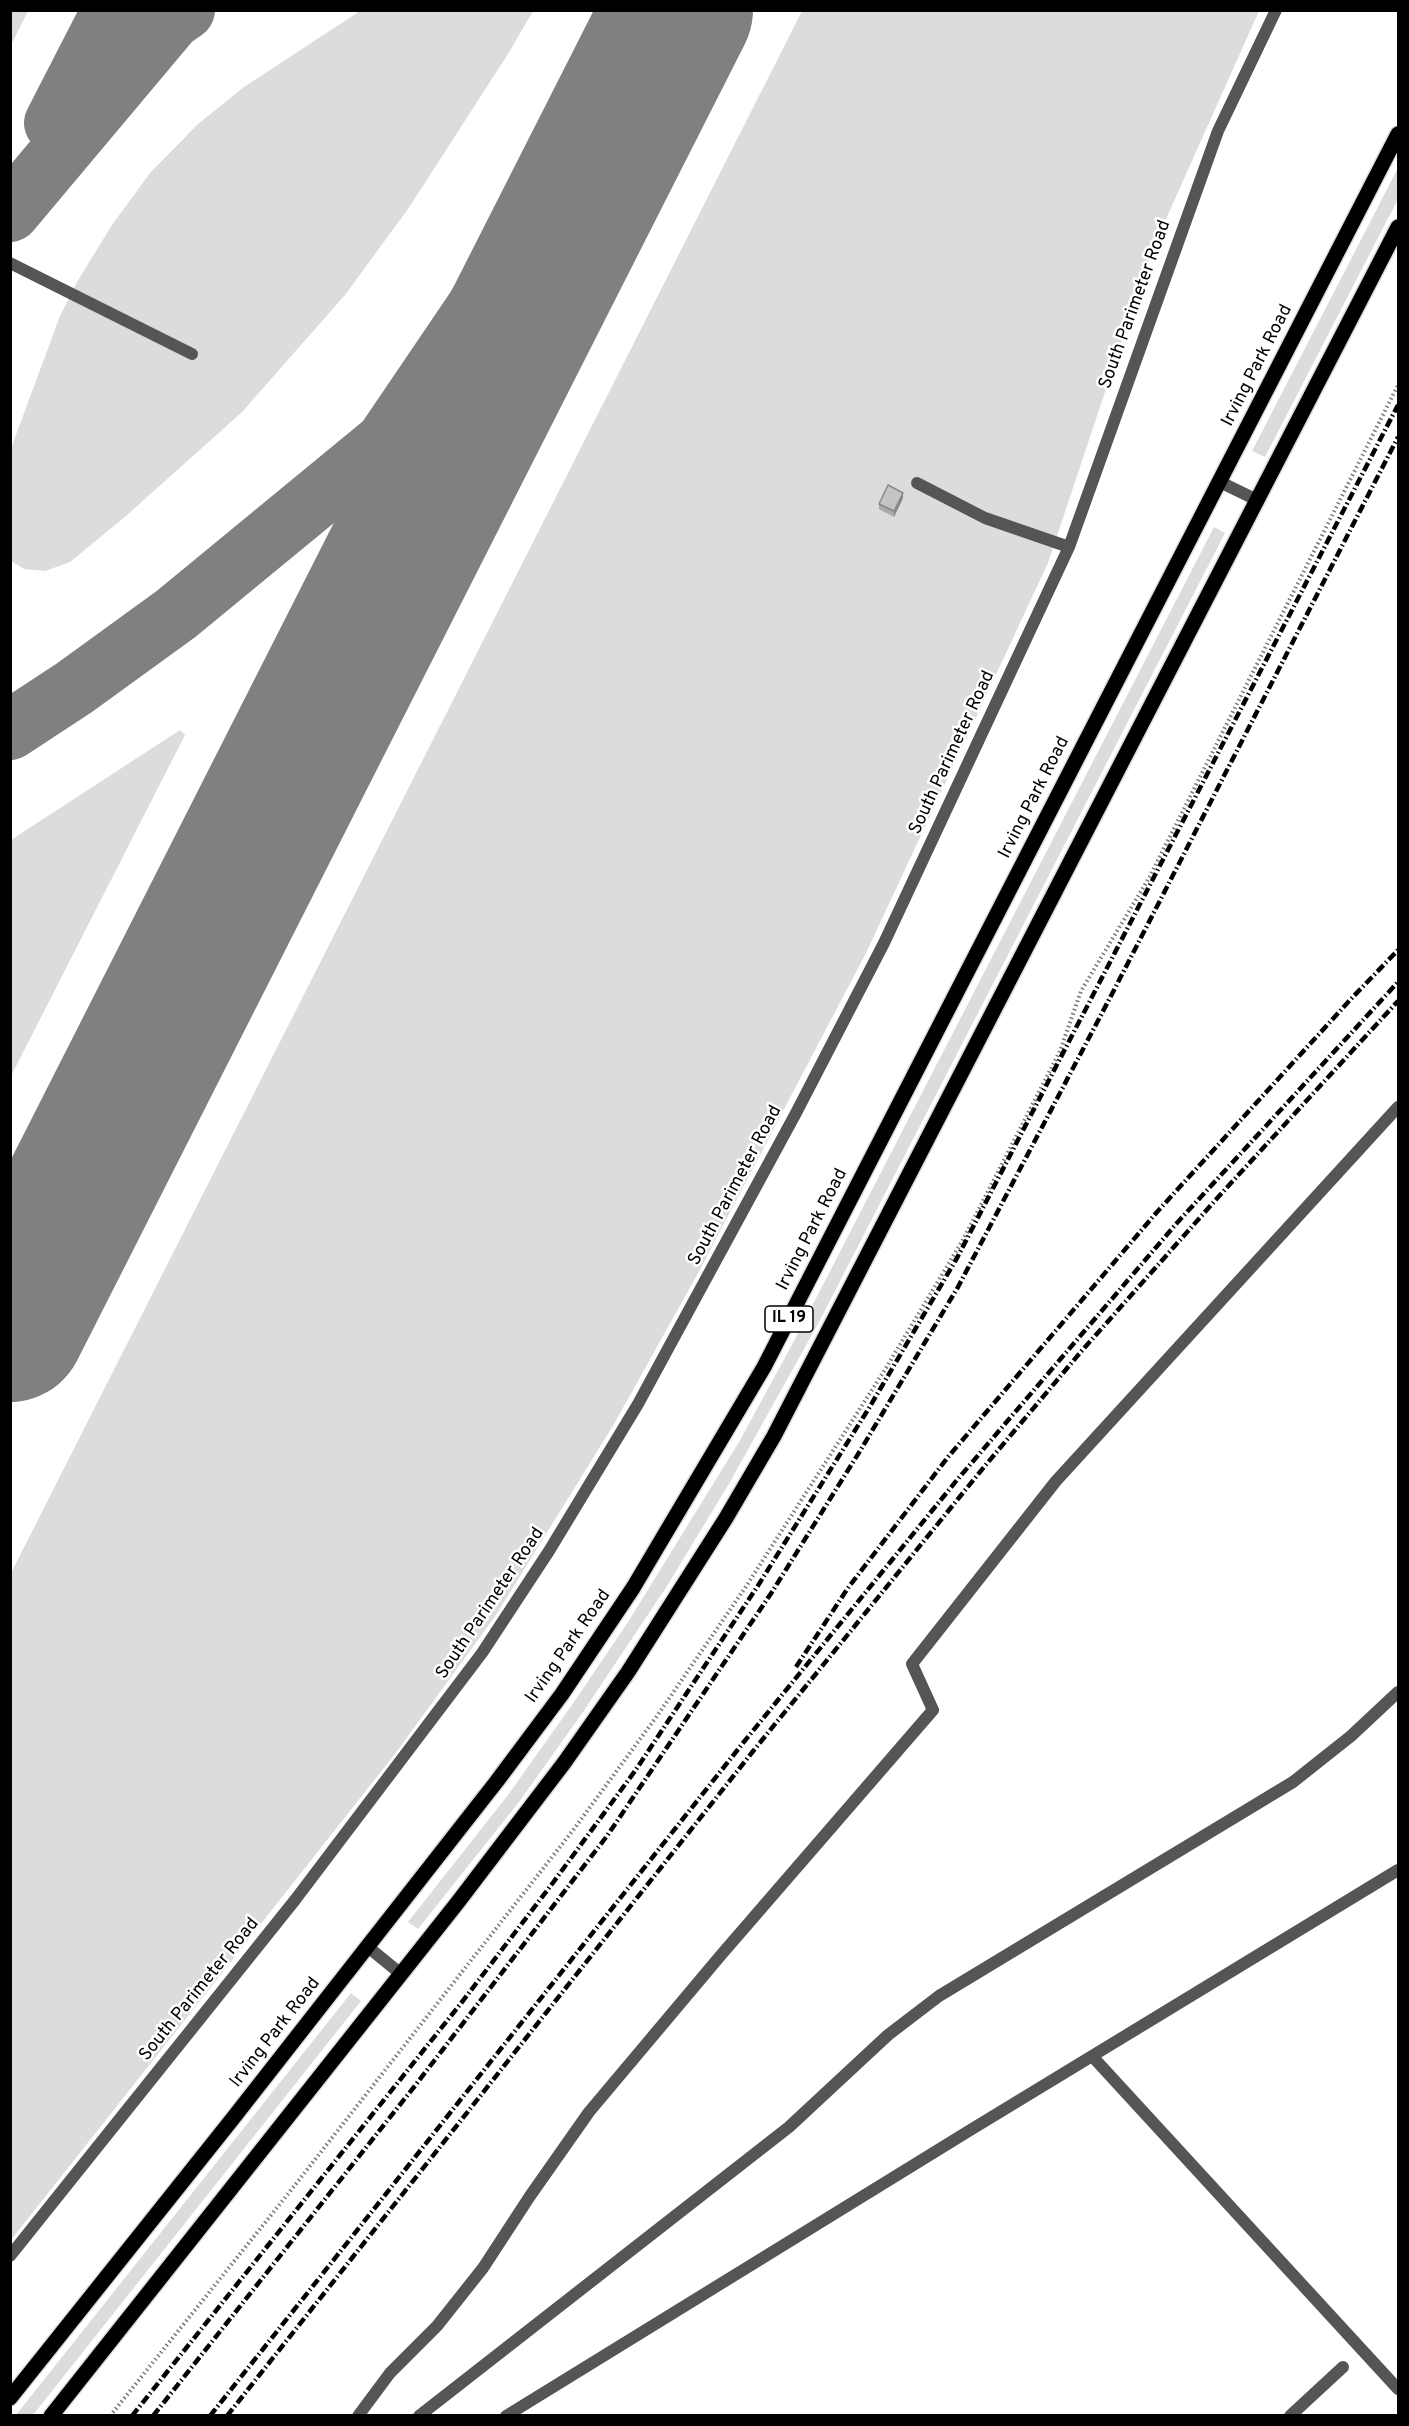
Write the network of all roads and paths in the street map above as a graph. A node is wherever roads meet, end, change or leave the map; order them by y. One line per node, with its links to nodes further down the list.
1 (1276, 10): 10 (lane, South Parimeter Road)
2 (1398, 135): 7 (main road, Irving Park Road / IL 19)
3 (1398, 227): 9 (main road, IL 19)
4 (10, 263): 5 (lane)
5 (192, 354)
6 (1398, 385): 22 (path)
7 (1220, 482): 9 (lane); 14 (main road, Irving Park Road / IL 19)
8 (917, 483): 10 (lane)
9 (1257, 500): 15 (main road, IL 19)
10 (1069, 547): 17 (lane, South Parimeter Road)
11 (1398, 1107): 23 (lane)
12 (1398, 1692): 24 (lane)
13 (1398, 1870): 16 (lane)
14 (368, 1947): 15 (lane); 20 (main road, Irving Park Road / IL 19)
15 (401, 1974): 21 (main road, IL 19)
16 (1092, 2056): 19 (lane); 25 (lane)
17 (10, 2256)
18 (1343, 2367): 26 (lane)
19 (1398, 2389)
20 (10, 2398)
21 (51, 2415)
22 (110, 2415)
23 (357, 2415)
24 (419, 2415)
25 (506, 2415)
26 (1290, 2415)

